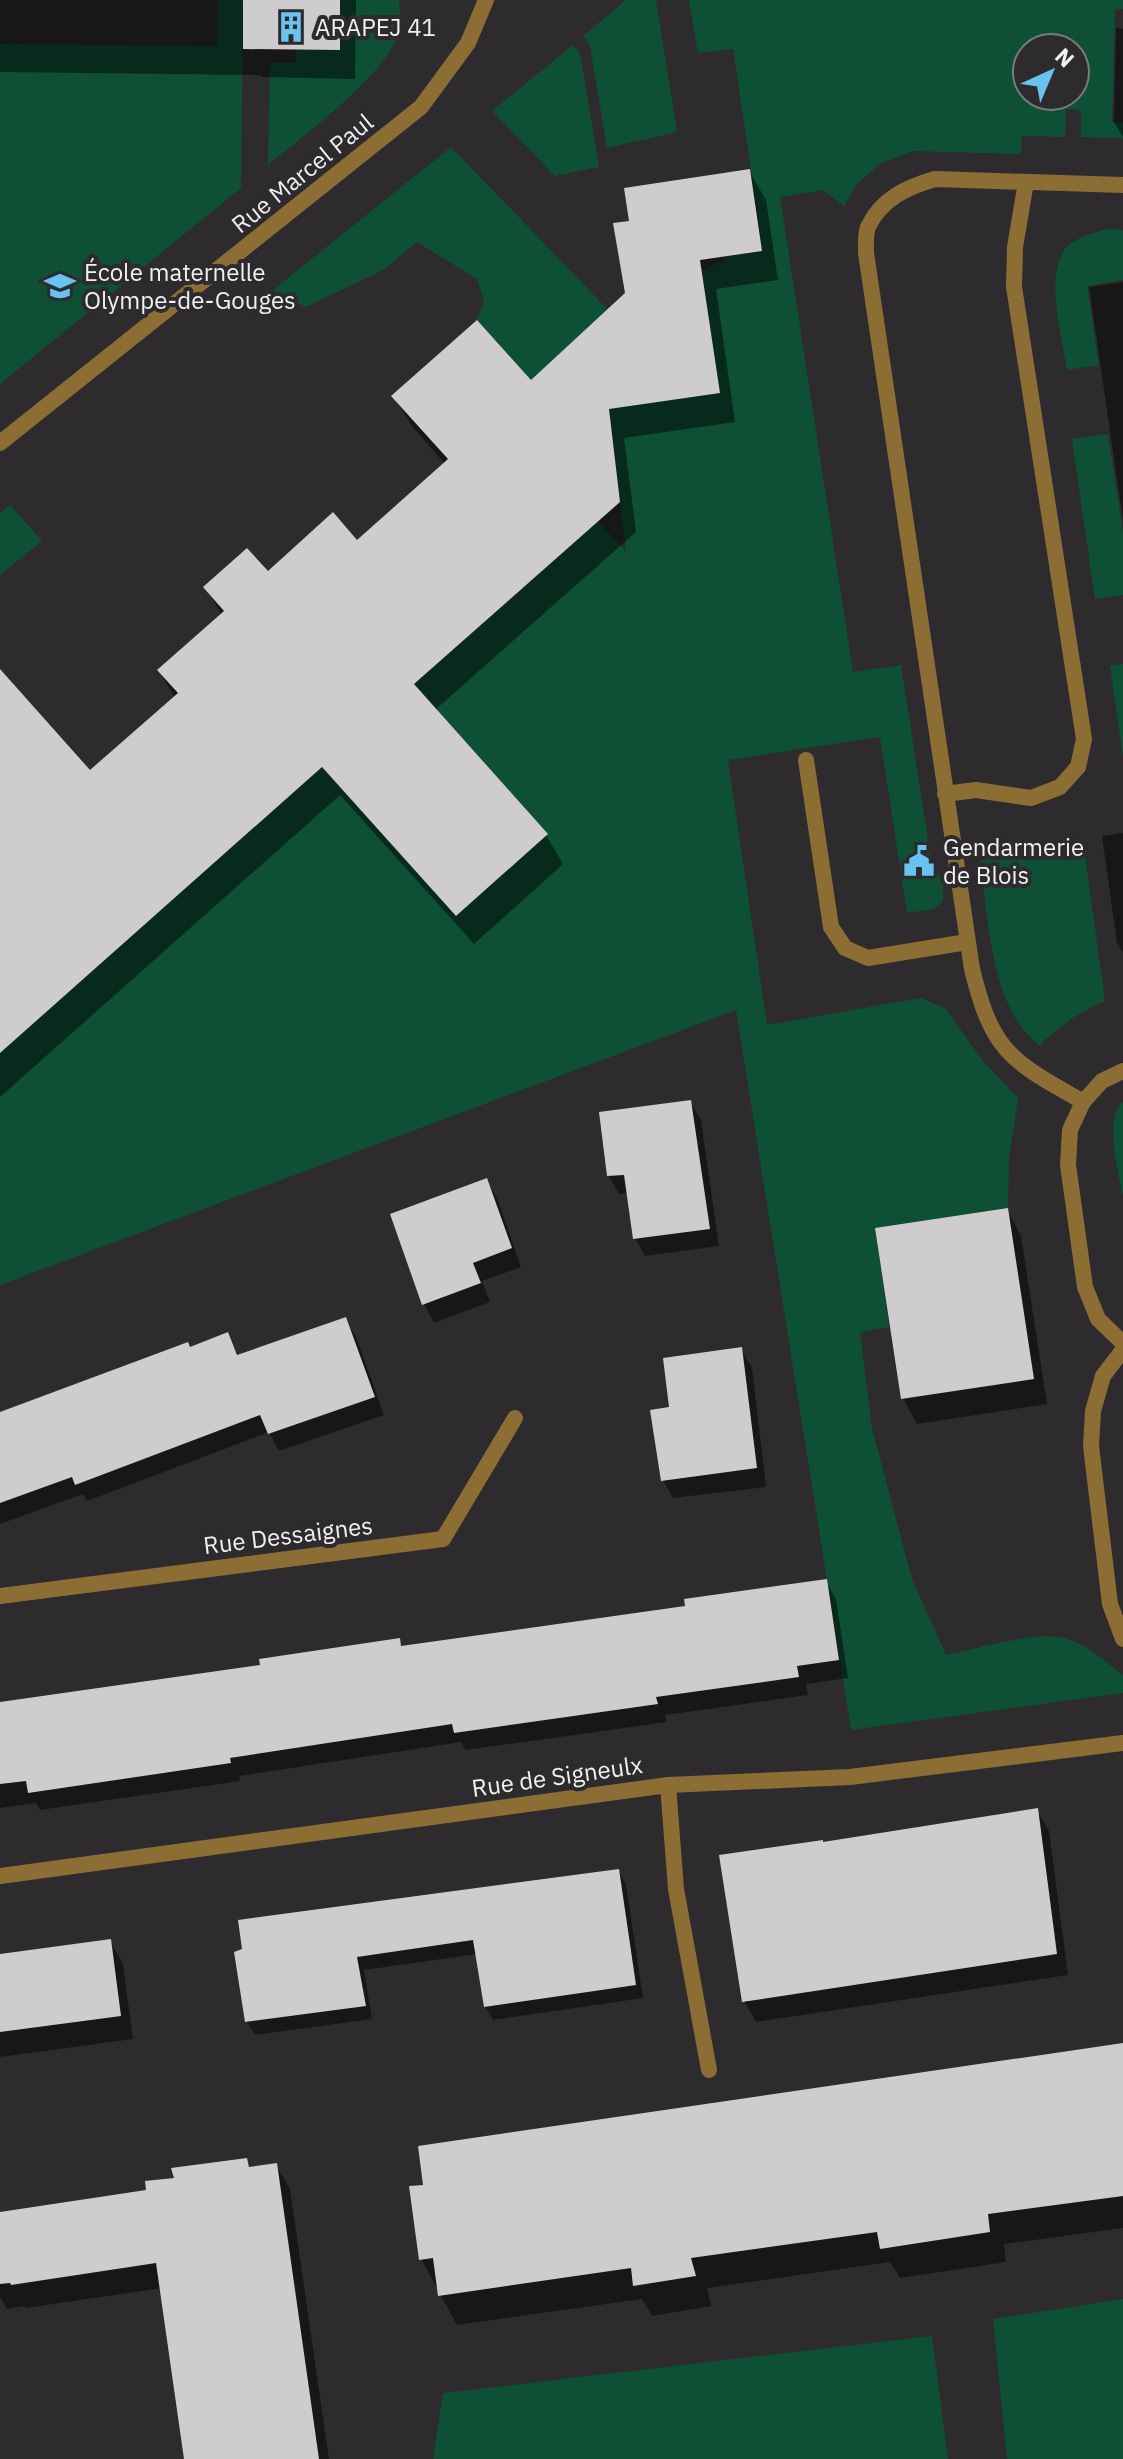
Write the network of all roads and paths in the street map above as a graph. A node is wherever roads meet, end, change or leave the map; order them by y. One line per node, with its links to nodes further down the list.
1 (486, 0): 4 (street, Rue Marcel Paul)
2 (1026, 182): 3 (street); 6 (street); 6 (street)
3 (1123, 185)
4 (0, 443)
5 (806, 760): 7 (street)
6 (945, 794): 7 (street)
7 (967, 942): 9 (street)
8 (1123, 1071): 9 (street)
9 (1083, 1102): 10 (street)
10 (1123, 1343)
11 (1123, 1350): 14 (street)
12 (515, 1418): 13 (street, Rue Dessaignes)
13 (0, 1596)
14 (1123, 1639)
15 (1123, 1743): 16 (street, Rue de Signeulx)
16 (668, 1785): 17 (street, Rue de Signeulx); 18 (street)
17 (0, 1876)
18 (709, 2070)

